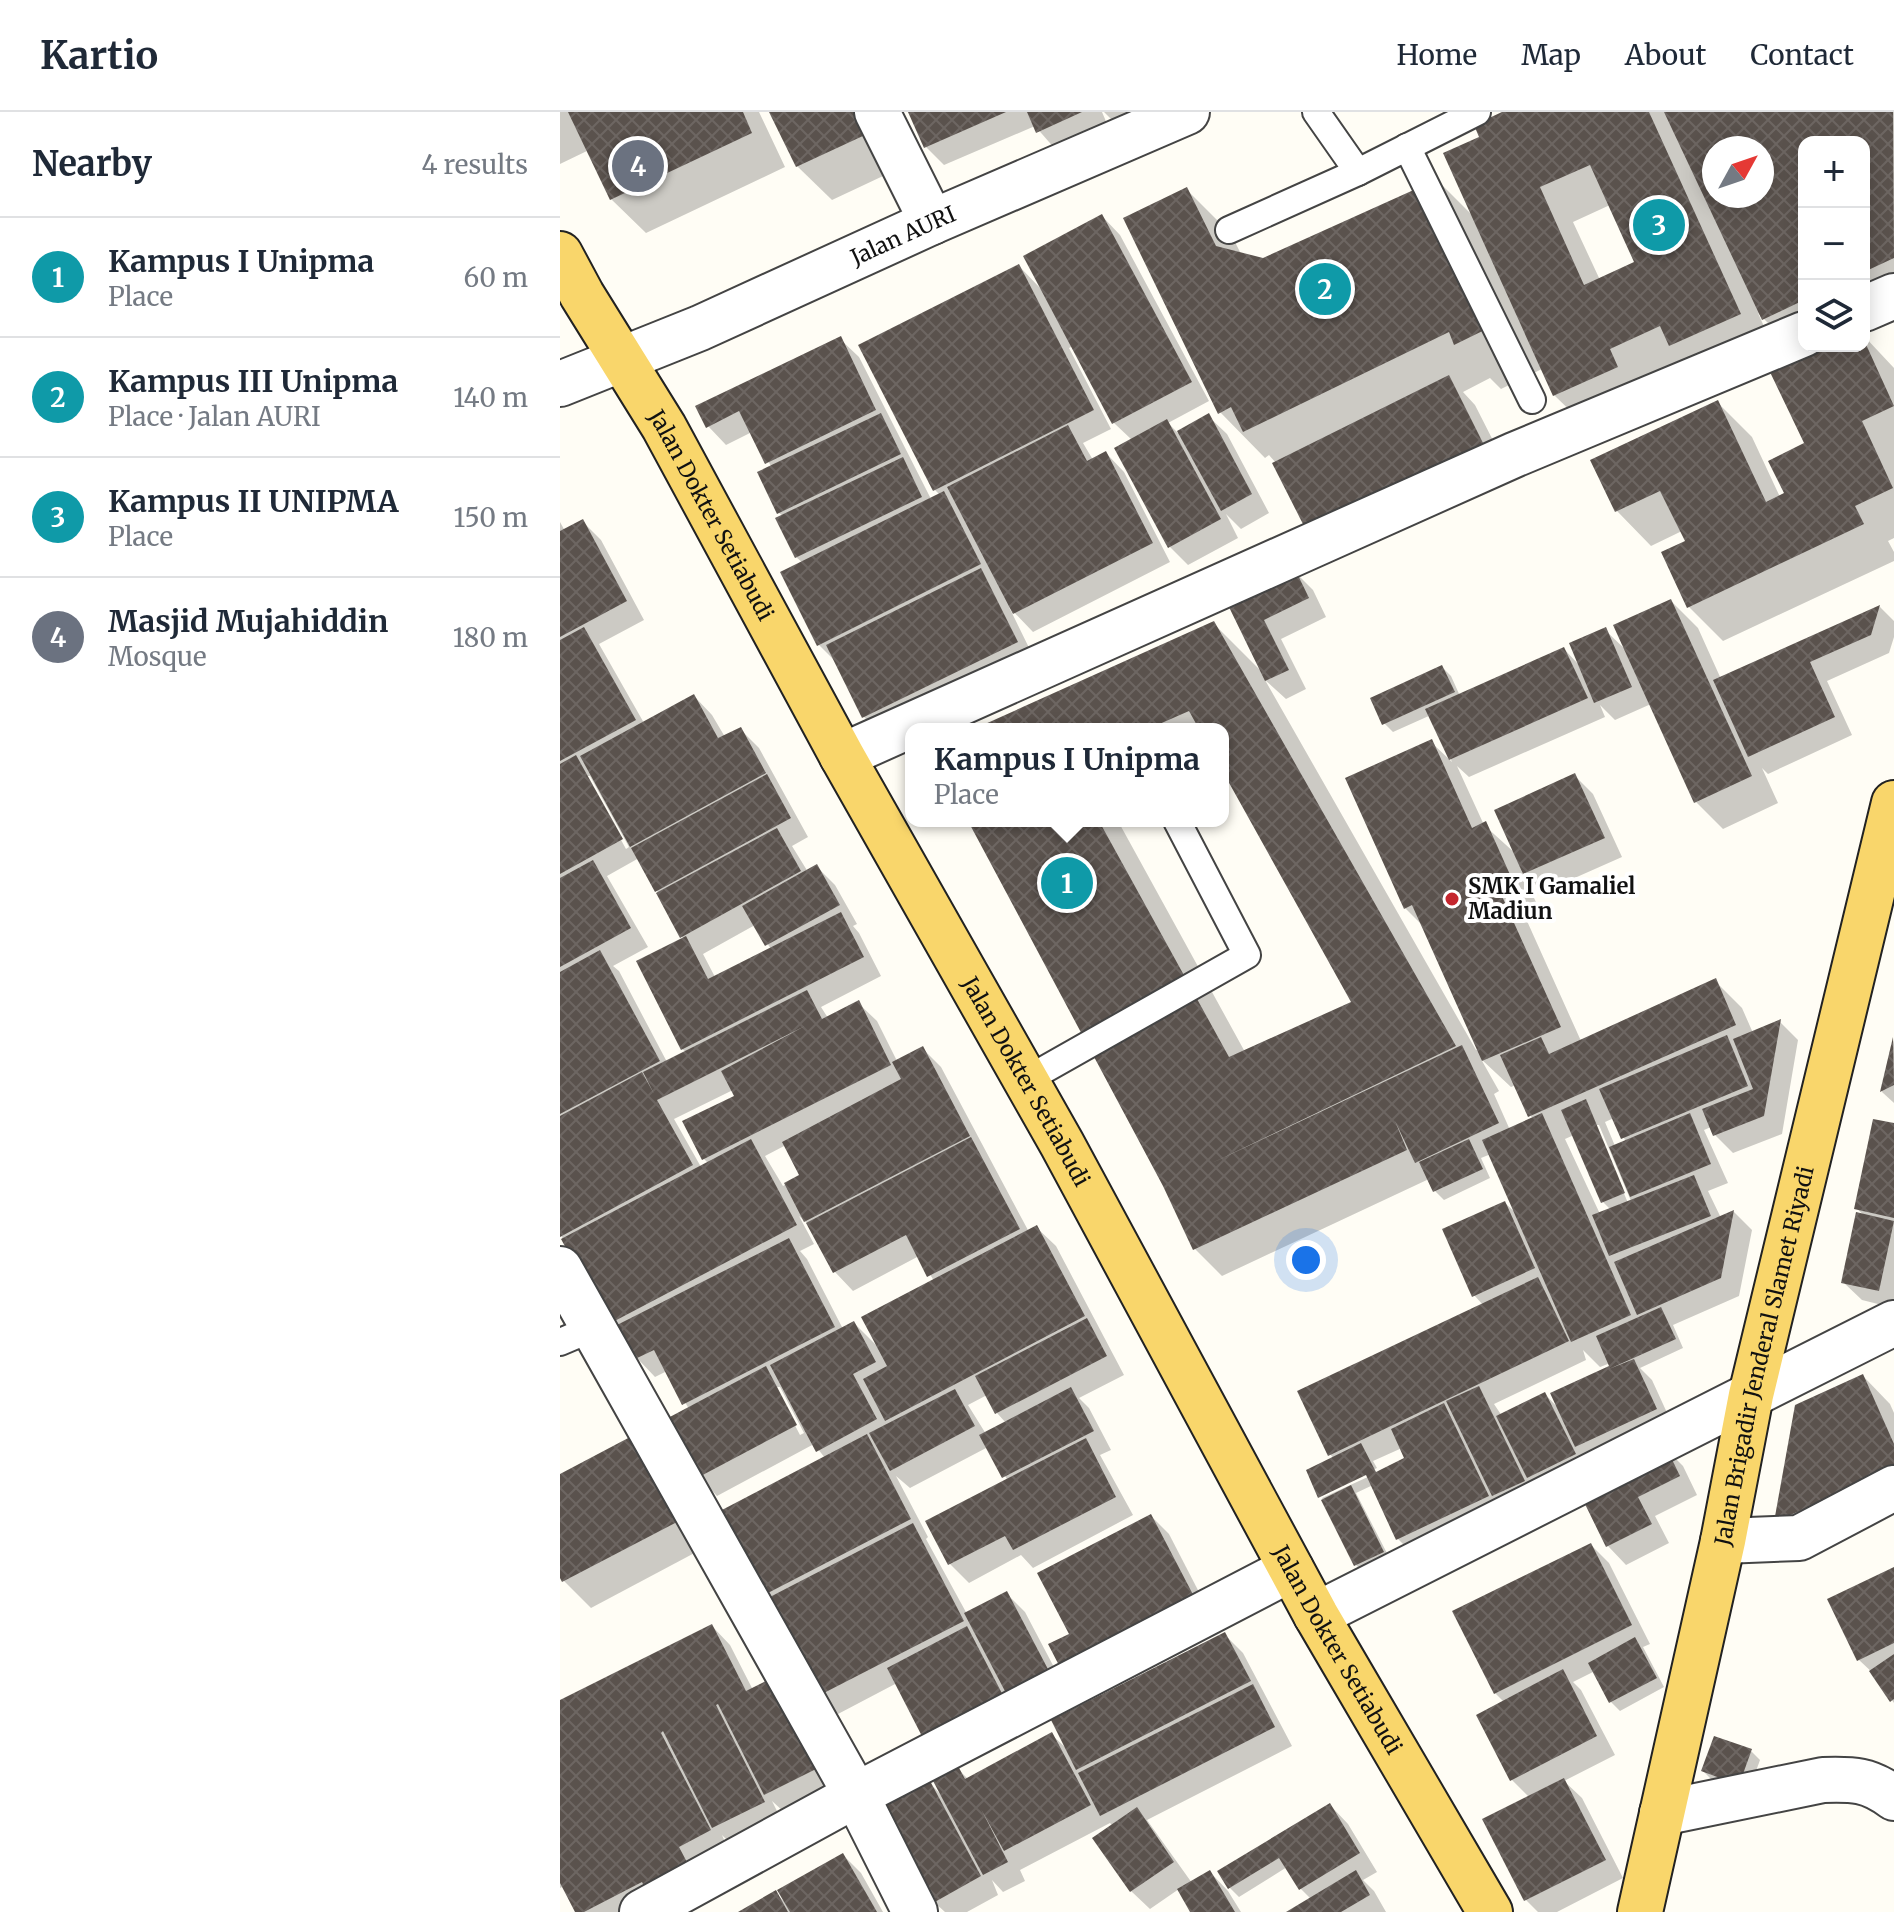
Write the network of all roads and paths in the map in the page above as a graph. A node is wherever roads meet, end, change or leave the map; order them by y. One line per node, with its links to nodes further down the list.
1 (877, 112): 7 (street)
2 (1187, 112): 7 (street, Jalan AURI)
3 (1316, 112): 6 (lane)
4 (1477, 112): 5 (lane)
5 (1407, 147): 6 (lane); 15 (lane)
6 (1358, 172): 8 (lane)
7 (932, 222): 13 (street, Jalan AURI)
8 (1229, 230)
9 (560, 254): 13 (main road, Jalan Dokter Setiabudi)
10 (1894, 296): 11 (street)
11 (1870, 306)
12 (1798, 337): 16 (street)
13 (622, 361): 14 (street, Jalan AURI); 18 (main road, Jalan Dokter Setiabudi)
14 (560, 384)
15 (1532, 400)
16 (916, 723)
17 (905, 728): 18 (street)
18 (842, 756): 21 (main road, Jalan Dokter Setiabudi)
19 (1894, 803): 25 (main road, Jalan Brigadir Jenderal Slamet Riyadi)
20 (1180, 827): 21 (lane)
21 (1026, 1080): 28 (main road, Jalan Dokter Setiabudi)
22 (560, 1269): 24 (street)
23 (1894, 1323): 25 (street)
24 (577, 1335): 30 (street)
25 (1751, 1395): 27 (main road, Jalan Brigadir Jenderal Slamet Riyadi); 29 (street)
26 (1894, 1488): 27 (street)
27 (1723, 1541): 32 (main road, Jalan Brigadir Jenderal Slamet Riyadi)
28 (1291, 1569): 29 (main road, Jalan Dokter Setiabudi); 30 (street)
29 (1316, 1615): 35 (main road, Jalan Dokter Setiabudi)
30 (856, 1795): 33 (street); 34 (street)
31 (1894, 1798): 32 (street)
32 (1662, 1813): 36 (main road, Jalan Brigadir Jenderal Slamet Riyadi)
33 (642, 1912)
34 (915, 1912)
35 (1490, 1912)
36 (1640, 1912)

